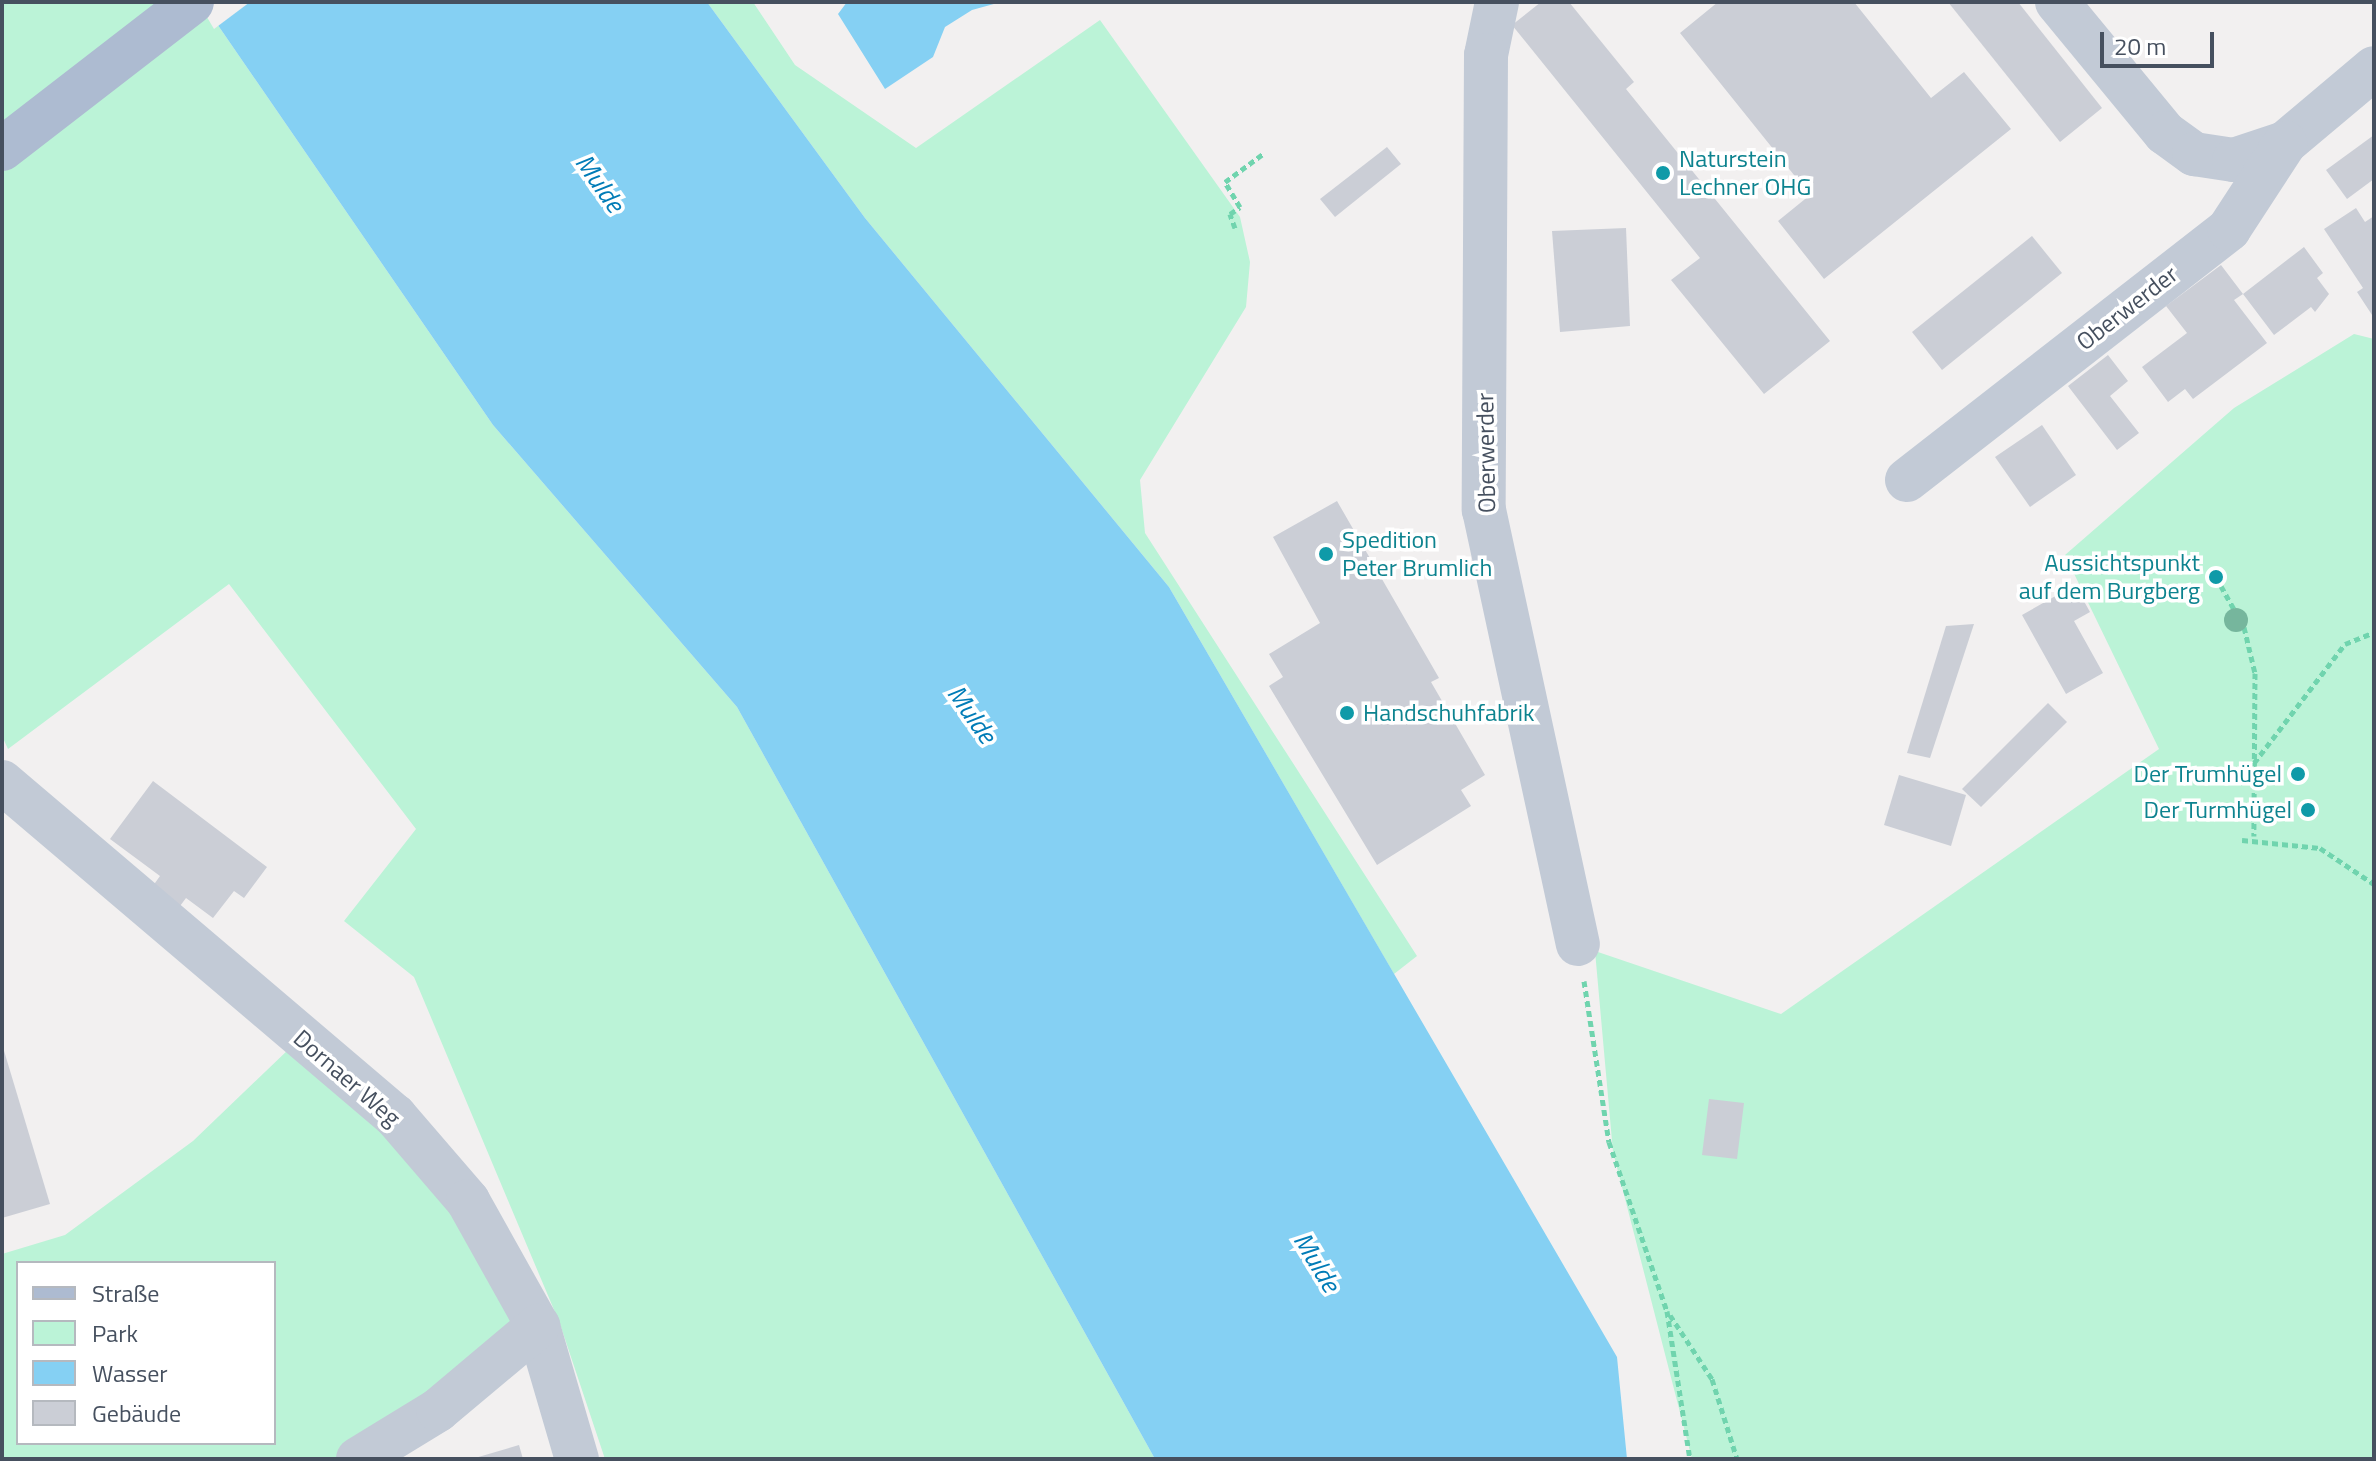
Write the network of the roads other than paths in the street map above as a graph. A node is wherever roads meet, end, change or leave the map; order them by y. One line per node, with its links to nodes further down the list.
1 (192, 2): 6 (main road)
2 (1497, 2): 9 (street, Oberwerder)
3 (2057, 2): 5 (street, Oberwerder)
4 (2374, 68): 5 (street, Oberwerder)
5 (2285, 143): 7 (street, Oberwerder)
6 (2, 149)
7 (1907, 480)
8 (2, 782): 10 (street, Dornaer Weg)
9 (1578, 944)
10 (538, 1326): 11 (street); 12 (street, Dornaer Weg)
11 (358, 1459)
12 (577, 1459)

